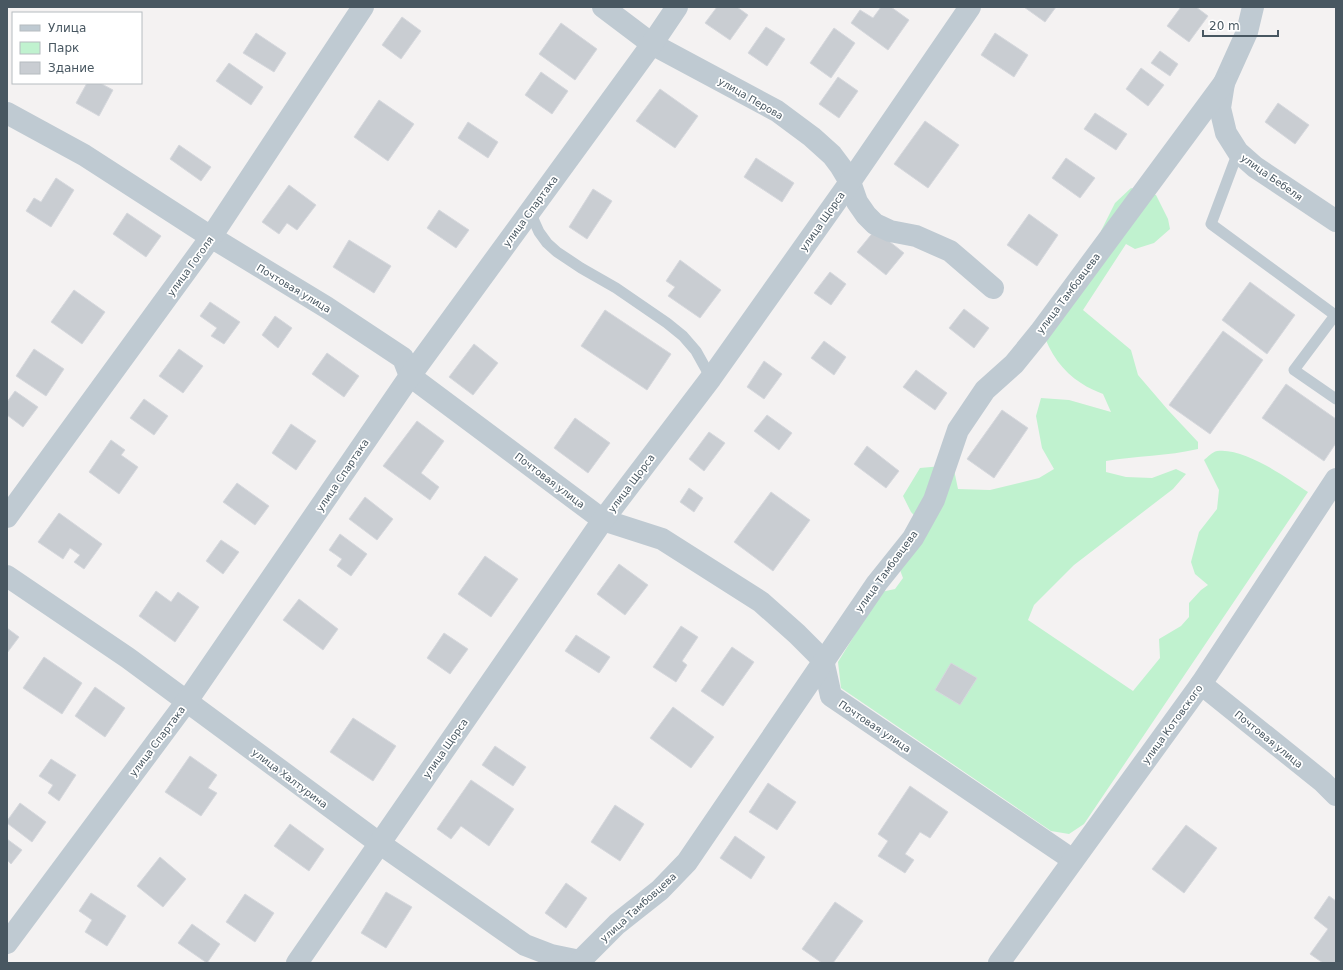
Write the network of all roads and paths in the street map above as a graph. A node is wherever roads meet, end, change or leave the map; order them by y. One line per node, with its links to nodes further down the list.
1 (363, 7): 15 (street, улица Гоголя)
2 (603, 7): 8 (street, улица Перова)
3 (677, 7): 8 (street, улица Спартака)
4 (970, 7): 12 (street, улица Щорса)
5 (1253, 7): 7 (street, улица Бебеля)
6 (1264, 7): 7 (street)
7 (1247, 32): 9 (street, улица Бебеля)
8 (652, 44): 12 (street, улица Перова); 13 (street, улица Спартака)
9 (1224, 83): 11 (street, улица Бебеля); 25 (street, улица Тамбовцева)
10 (7, 113): 15 (street, Почтовая улица)
11 (1238, 152): 14 (street, улица Бебеля); 17 (lane)
12 (850, 182): 16 (street, улица Перова); 19 (street, улица Щорса)
13 (530, 212): 18 (street, улица Спартака); 19 (lane)
14 (1336, 221)
15 (211, 238): 18 (street, Почтовая улица); 22 (street, улица Гоголя)
16 (993, 288)
17 (1336, 314): 20 (lane)
18 (410, 376): 23 (street, Почтовая улица); 27 (street, улица Спартака)
19 (711, 378): 23 (street, улица Щорса)
20 (1336, 400)
21 (1336, 479): 26 (street, улица Котовского)
22 (7, 517)
23 (603, 520): 25 (street, Почтовая улица); 29 (street, улица Щорса)
24 (7, 576): 27 (street, улица Халтурина)
25 (823, 660): 30 (street, Почтовая улица); 32 (street, улица Тамбовцева)
26 (1201, 684): 28 (street, Почтовая улица); 30 (street, улица Котовского)
27 (187, 701): 29 (street, улица Халтурина); 31 (street, улица Спартака)
28 (1336, 795)
29 (379, 843): 32 (street, улица Халтурина); 33 (street, улица Щорса)
30 (1073, 860): 34 (street, улица Котовского)
31 (7, 943)
32 (580, 962)
33 (297, 963)
34 (999, 963)

